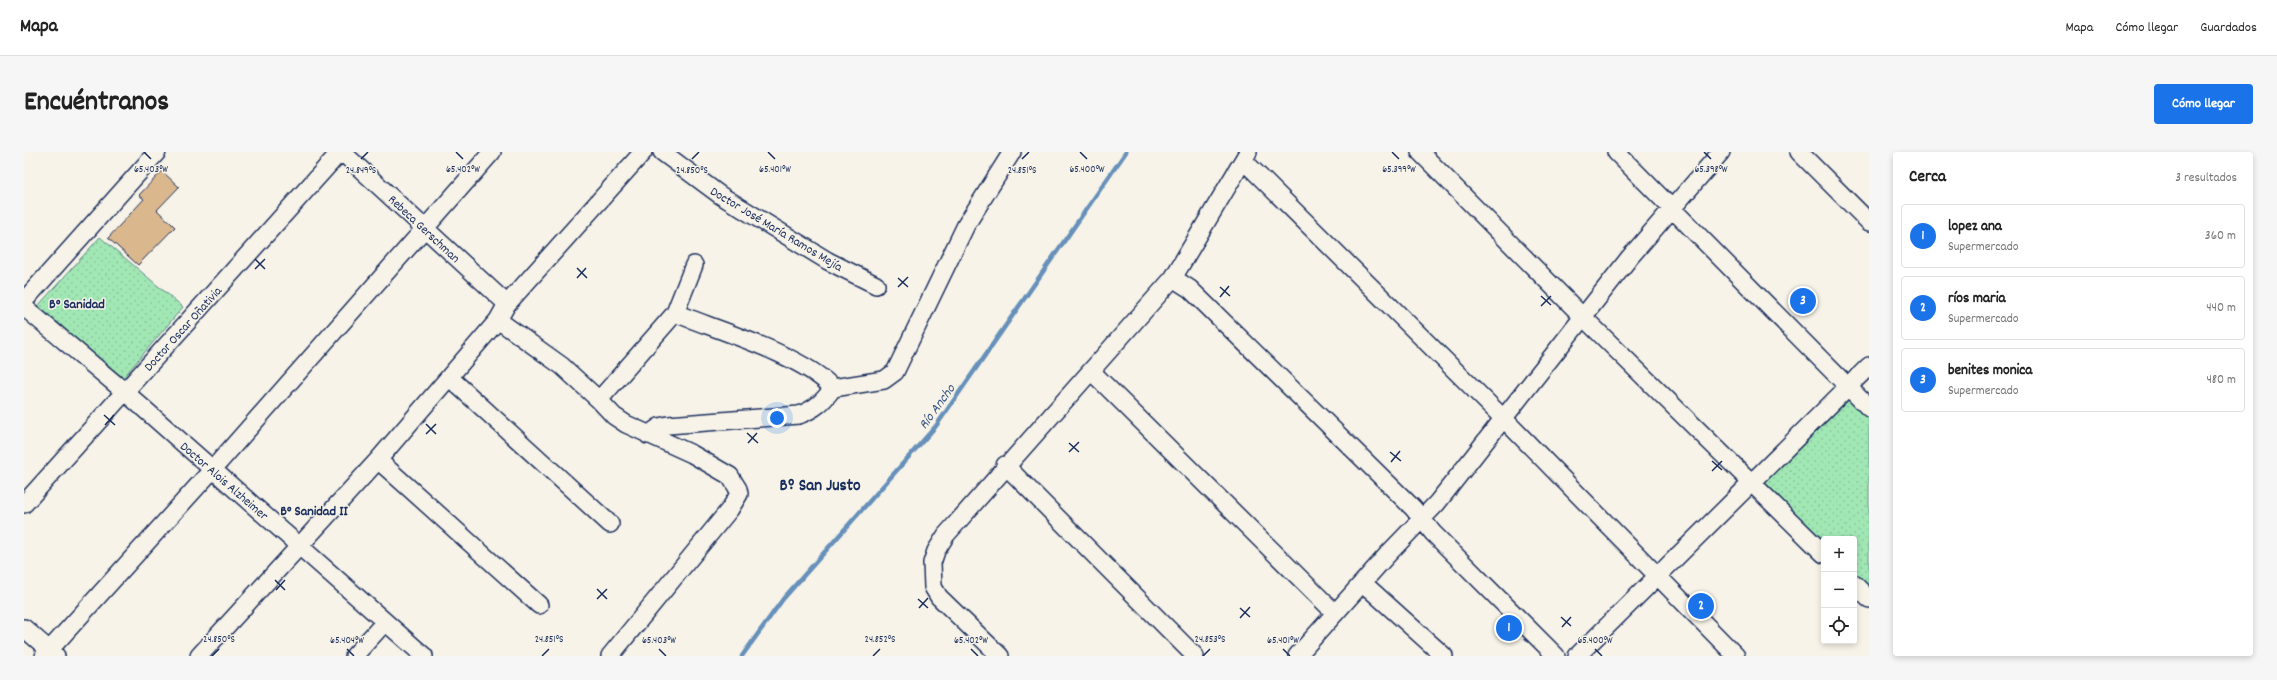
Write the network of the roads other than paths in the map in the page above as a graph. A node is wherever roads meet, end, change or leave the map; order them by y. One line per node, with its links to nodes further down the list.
1 (157, 152): 18 (street)
2 (341, 152): 14 (street, Rebeca Gerschman); 29 (street, Doctor Oscar Oñativia)
3 (492, 152): 14 (street)
4 (643, 152): 19 (street)
5 (662, 152): 17 (street, Doctor José María Ramos Mejía)
6 (1012, 152): 28 (street)
7 (1420, 152): 22 (street)
8 (1616, 152): 12 (street)
9 (1721, 152): 12 (street)
10 (1799, 152): 13 (street)
11 (1246, 156): 16 (street); 32 (street)
12 (1671, 209): 22 (street); 27 (street)
13 (1869, 222)
14 (426, 228): 19 (street, Rebeca Gerschman); 36 (street)
15 (694, 265): 21 (street)
16 (1173, 278): 25 (street); 39 (street)
17 (876, 285)
18 (24, 302)
19 (507, 304): 23 (street)
20 (24, 307): 29 (street, Doctor Alois Alzheimer)
21 (675, 313): 28 (street); 30 (street)
22 (1583, 318): 32 (street); 37 (street)
23 (498, 320): 26 (street); 30 (street)
24 (1869, 366): 27 (street)
25 (1092, 372): 35 (street); 48 (street)
26 (450, 378): 34 (street); 40 (street)
27 (1848, 387): 31 (street); 37 (street)
28 (833, 388): 33 (street)
29 (125, 392): 36 (street, Doctor Alois Alzheimer); 38 (street, Doctor Oscar Oñativia)
30 (599, 400): 33 (street)
31 (1869, 408)
32 (1504, 419): 39 (street); 43 (street)
33 (648, 435): 55 (street)
34 (378, 460): 41 (street); 47 (street)
35 (1006, 465): 56 (street); 57 (street)
36 (213, 469): 41 (street, Doctor Alois Alzheimer); 51 (street)
37 (1752, 482): 42 (street); 43 (street)
38 (24, 504)
39 (1421, 520): 44 (street); 60 (street)
40 (610, 524)
41 (299, 545): 49 (street, Doctor Alois Alzheimer); 52 (street)
42 (1821, 551)
43 (1658, 576): 61 (street); 62 (street)
44 (1362, 583): 48 (street); 59 (street)
45 (1857, 587): 46 (street)
46 (1869, 599)
47 (539, 604)
48 (1335, 613): 58 (street)
49 (385, 622): 53 (street); 54 (street, Doctor Alois Alzheimer)
50 (24, 628): 51 (street)
51 (50, 654)
52 (199, 656)
53 (354, 656)
54 (424, 656)
55 (610, 656)
56 (1000, 656)
57 (1195, 656)
58 (1297, 656)
59 (1444, 656)
60 (1556, 656)
61 (1577, 656)
62 (1736, 656)

